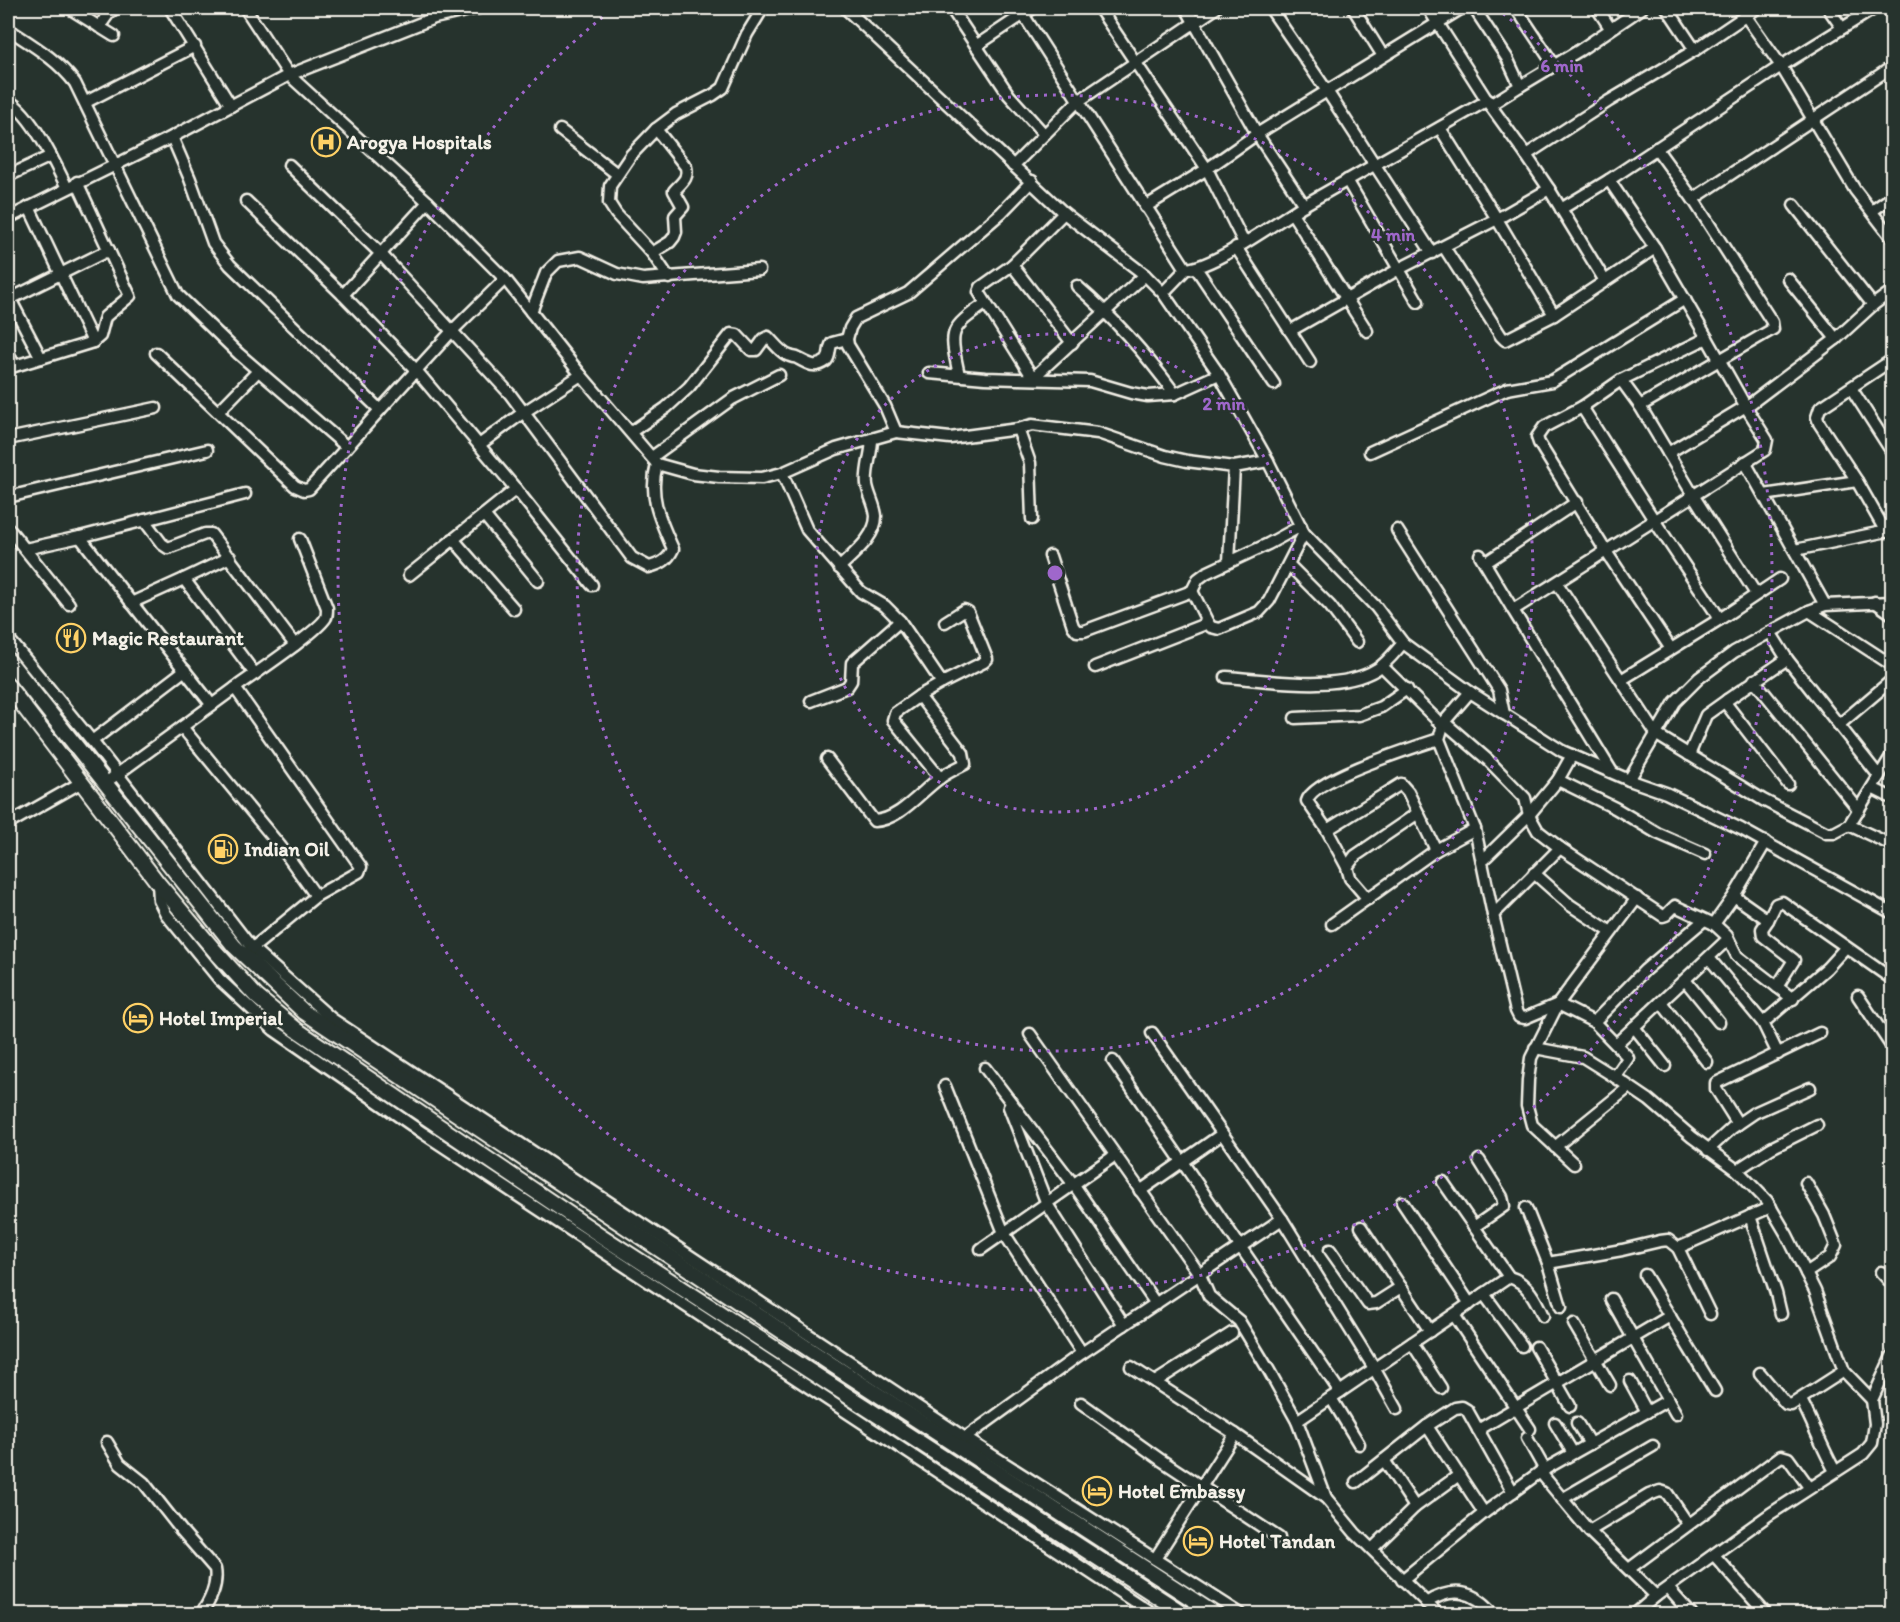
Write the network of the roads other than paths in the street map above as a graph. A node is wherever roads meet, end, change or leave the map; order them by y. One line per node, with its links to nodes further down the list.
1 (69, 8): 29 (street)
2 (116, 8): 29 (street)
3 (170, 8): 34 (street)
4 (245, 8): 42 (street)
5 (479, 8): 42 (street)
6 (763, 8): 52 (street)
7 (845, 8): 63 (street)
8 (951, 8): 35 (street)
9 (1033, 8): 25 (street)
10 (1099, 8): 38 (street)
11 (1186, 8): 27 (street)
12 (1216, 8): 27 (street)
13 (1270, 8): 44 (street)
14 (1353, 8): 37 (street)
15 (1428, 8): 28 (street)
16 (1462, 8): 28 (street)
17 (1474, 8): 43 (street)
18 (1516, 8): 39 (street)
19 (1597, 8): 30 (street)
20 (1642, 8): 30 (street)
21 (1667, 8): 36 (street)
22 (1757, 8): 26 (street)
23 (1828, 8): 31 (street)
24 (1875, 8): 31 (street)
25 (1021, 11): 35 (street); 47 (street)
26 (1745, 15): 36 (street); 40 (street)
27 (1195, 22): 38 (street); 55 (street)
28 (1438, 22): 37 (street); 48 (street)
29 (99, 27): 33 (street)
30 (1610, 28): 39 (street)
31 (1842, 28): 40 (street)
32 (8, 29): 46 (street)
33 (114, 36)
34 (195, 46): 46 (street); 49 (street)
35 (976, 46): 54 (street)
36 (1695, 50): 58 (street)
37 (1383, 56): 44 (street)
38 (1135, 62): 47 (street); 64 (street)
39 (1554, 65): 43 (street)
40 (1781, 66): 50 (street); 57 (street)
41 (1893, 67): 50 (street)
42 (289, 75): 49 (street); 75 (street)
43 (1520, 86): 48 (street)
44 (1327, 91): 55 (street); 62 (street)
45 (8, 100): 59 (street)
46 (86, 102): 60 (street)
47 (1077, 102): 54 (street); 79 (street)
48 (1489, 103): 51 (street); 58 (street)
49 (231, 106): 56 (street)
50 (1813, 119): 73 (street); 81 (street)
51 (1440, 128): 62 (street); 85 (street)
52 (656, 129): 65 (street); 92 (street)
53 (560, 130): 65 (street)
54 (1044, 134): 63 (street)
55 (1257, 134): 64 (street); 77 (street)
56 (172, 137): 60 (street); 148 (street)
57 (1656, 148): 68 (street); 73 (street)
58 (1526, 155): 71 (street)
59 (51, 156): 66 (street); 70 (street)
60 (117, 165): 70 (street); 133 (street)
61 (289, 165): 91 (street)
62 (1374, 165): 67 (street); 93 (street)
63 (1013, 166): 69 (street)
64 (1207, 169): 79 (street); 87 (street)
65 (617, 174): 92 (street)
66 (8, 176)
67 (1347, 180): 77 (street); 96 (street)
68 (1609, 180): 80 (street); 89 (street)
69 (1032, 181): 82 (street); 121 (street)
70 (72, 185): 78 (street); 90 (street)
71 (1549, 189): 80 (street); 85 (street)
72 (1893, 197): 81 (street)
73 (1693, 199): 128 (street)
74 (246, 201): 107 (street)
75 (428, 202): 91 (street); 101 (street)
76 (1794, 204): 113 (street)
77 (1304, 205): 83 (street)
78 (29, 207): 84 (street); 98 (street)
79 (1145, 207): 95 (street)
80 (1561, 208): 103 (street)
81 (1872, 211): 86 (street)
82 (1064, 213): 94 (street); 99 (street)
83 (1292, 213): 87 (street); 109 (street)
84 (8, 218)
85 (1497, 219): 88 (street); 116 (street)
86 (1893, 238)
87 (1240, 245): 95 (street); 119 (street)
88 (1444, 247): 93 (street); 116 (street)
89 (1655, 248): 103 (street); 110 (street)
90 (109, 250): 98 (street); 123 (street)
91 (380, 253): 107 (street); 117 (street)
92 (652, 253): 100 (street)
93 (1432, 253): 96 (street)
94 (1012, 265): 112 (street); 124 (street)
95 (1191, 268): 106 (street); 141 (street)
96 (1399, 269): 109 (street); 111 (street)
97 (759, 270): 100 (street)
98 (62, 273): 108 (street); 123 (street)
99 (1144, 275): 106 (street); 114 (street)
100 (669, 278): 115 (street)
101 (505, 279): 115 (street); 117 (street)
102 (1788, 279): 122 (street)
103 (1605, 281): 116 (street)
104 (1077, 286): 114 (street)
105 (1893, 291): 113 (street)
106 (1163, 293): 135 (street)
107 (343, 295): 132 (street)
108 (9, 297): 127 (street)
109 (1346, 298): 118 (street); 119 (street)
110 (1685, 299): 120 (street); 159 (street)
111 (1418, 302)
112 (985, 304): 138 (street); 139 (street)
113 (1873, 305): 122 (street)
114 (1106, 311): 124 (street); 143 (street)
115 (531, 312): 136 (street)
116 (1554, 315)
117 (453, 330): 132 (street); 150 (street)
118 (1367, 331)
119 (1290, 332): 130 (street)
120 (1707, 338): 128 (street); 140 (street)
121 (847, 339): 152 (street); 153 (street)
122 (1836, 339): 145 (street)
123 (93, 342): 127 (street)
124 (1072, 343): 139 (street)
125 (8, 352): 131 (street)
126 (156, 353): 149 (street)
127 (41, 358): 131 (street)
128 (1720, 359): 144 (street); 145 (street)
129 (1893, 360): 142 (street)
130 (1310, 362)
131 (11, 367)
132 (416, 369): 148 (street); 156 (street)
133 (258, 371): 149 (street); 157 (street)
134 (929, 373): 138 (street)
135 (1219, 374): 143 (street); 163 (street)
136 (581, 375): 150 (street); 152 (street)
137 (779, 375): 162 (street)
138 (959, 375): 139 (street)
139 (1033, 378): 143 (street)
140 (1621, 380): 144 (street); 146 (street)
141 (1274, 384)
142 (1851, 388): 160 (street); 167 (street)
143 (1175, 394)
144 (1640, 406): 161 (street)
145 (1746, 406): 161 (street); 164 (street)
146 (1582, 407): 173 (street); 177 (street)
147 (156, 408): 154 (street)
148 (380, 410): 157 (street)
149 (218, 412): 157 (street)
150 (524, 412): 156 (street); 162 (street)
151 (1018, 429): 153 (street); 165 (street); 175 (street)
152 (631, 432): 162 (street)
153 (896, 432): 155 (street)
154 (8, 439)
155 (872, 439): 166 (street); 192 (street)
156 (479, 445): 168 (street)
157 (347, 447)
158 (207, 450): 172 (street)
159 (1370, 452)
160 (1893, 452)
161 (1668, 453): 170 (street)
162 (655, 460): 166 (street)
163 (1268, 461): 165 (street); 179 (street)
164 (1745, 462): 170 (street); 171 (street)
165 (1234, 467): 190 (street)
166 (782, 473): 192 (street)
167 (1857, 481): 171 (street); 181 (street)
168 (516, 489): 174 (street); 198 (street)
169 (245, 494): 176 (street)
170 (1693, 495): 177 (street); 200 (street)
171 (1764, 495): 187 (street)
172 (8, 497)
173 (1577, 502): 186 (street); 207 (street)
174 (484, 515): 184 (street); 196 (street)
175 (1032, 519)
176 (144, 520): 182 (street); 189 (street)
177 (1654, 520): 186 (street); 210 (street)
178 (8, 528): 185 (street)
179 (1303, 530): 190 (street); 191 (street); 217 (street)
180 (1397, 530): 240 (street)
181 (1889, 531): 187 (street)
182 (80, 537): 185 (street); 203 (street)
183 (300, 539): 218 (street)
184 (453, 539): 193 (street); 206 (street)
185 (25, 549): 204 (street)
186 (1605, 550): 197 (street); 219 (street)
187 (1795, 550): 205 (street)
188 (1050, 556): 199 (street)
189 (230, 557): 194 (street); 218 (street)
190 (1229, 562): 199 (street)
191 (1289, 565): 213 (street); 216 (street)
192 (839, 568): 211 (street)
193 (409, 575)
194 (184, 579): 203 (street); 226 (street)
195 (1780, 579): 200 (street)
196 (537, 581)
197 (1557, 583): 207 (street); 228 (street)
198 (592, 585)
199 (1192, 591): 213 (street)
200 (1756, 594): 210 (street)
201 (1875, 602): 202 (street); 205 (street); 209 (street)
202 (1893, 602)
203 (131, 603): 225 (street)
204 (69, 604)
205 (1825, 605): 208 (street)
206 (514, 609)
207 (1513, 610): 252 (street)
208 (1809, 611): 214 (street); 222 (street)
209 (1893, 614)
210 (1720, 619): 219 (street)
211 (900, 621): 231 (street); 238 (street)
212 (945, 622): 231 (street)
213 (1208, 623): 224 (street)
214 (1770, 632): 220 (street); 245 (street)
215 (8, 638): 247 (street)
216 (1357, 642)
217 (1403, 643): 223 (street); 235 (street)
218 (295, 645): 226 (street)
219 (1671, 649): 228 (street)
220 (1787, 659): 229 (street); 243 (street)
221 (8, 660): 259 (main road)
222 (1893, 665)
223 (1382, 666): 227 (street); 234 (street)
224 (1095, 667)
225 (184, 670): 239 (street); 247 (street)
226 (255, 674): 233 (street)
227 (1226, 676)
228 (1621, 680): 245 (street)
229 (1754, 680): 237 (street); 263 (street)
230 (1893, 680): 243 (street)
231 (942, 683): 236 (street)
232 (8, 686): 258 (main road)
233 (235, 688): 239 (street); 279 (street)
234 (1407, 689): 241 (street); 242 (street)
235 (1470, 692): 240 (street); 242 (street)
236 (919, 696): 255 (street); 255 (street)
237 (1727, 700): 250 (street); 260 (street)
238 (811, 701)
239 (211, 704): 244 (street)
240 (1504, 714): 249 (street)
241 (1295, 718)
242 (1444, 724): 246 (street); 265 (street)
243 (1840, 724): 254 (street)
244 (182, 727): 253 (street); 279 (street)
245 (1657, 735): 250 (street); 257 (street)
246 (1438, 739): 268 (street); 269 (street)
247 (92, 741): 253 (street)
248 (1893, 754): 254 (street)
249 (1572, 755): 252 (street); 256 (street)
250 (1689, 755): 267 (street)
251 (827, 759): 255 (street)
252 (1612, 773): 257 (street)
253 (117, 774): 259 (street); 291 (street)
254 (1879, 776): 261 (street)
255 (939, 778)
256 (1558, 780): 265 (street); 274 (street)
257 (1629, 780): 270 (street)
258 (82, 782): 266 (street); 278 (main road)
259 (105, 784): 291 (main road)
260 (1788, 784)
261 (1872, 788): 262 (street); 263 (street)
262 (1893, 798)
263 (1859, 810): 267 (street)
264 (1418, 813): 269 (street); 273 (street); 276 (street)
265 (1529, 815): 272 (street); 275 (street)
266 (8, 824)
267 (1849, 825): 271 (street)
268 (1475, 829): 273 (street); 275 (street)
269 (1327, 830): 276 (street)
270 (1766, 842): 280 (street); 283 (street)
271 (1893, 845)
272 (1560, 848): 277 (street); 281 (street)
273 (1436, 850): 282 (street)
274 (1705, 854)
275 (1482, 861): 284 (street)
276 (1347, 867): 282 (street)
277 (1534, 873): 284 (street); 288 (street)
278 (158, 883): 432 (street); 433 (main road)
279 (316, 896): 291 (street)
280 (1734, 896): 285 (street); 286 (street)
281 (1637, 898): 286 (street); 288 (street)
282 (1368, 899): 287 (street)
283 (1893, 913)
284 (1493, 915): 299 (street)
285 (1768, 920): 290 (street); 295 (street)
286 (1708, 922): 289 (street); 300 (street)
287 (1332, 924)
288 (1611, 932): 299 (street)
289 (1728, 939): 292 (street); 295 (street)
290 (1846, 947): 293 (street); 297 (street)
291 (248, 952): 402 (street); 434 (main road)
292 (1709, 958): 294 (street); 302 (street)
293 (1893, 979)
294 (1685, 980): 298 (street); 301 (street)
295 (1777, 987): 297 (street)
296 (1857, 996): 308 (street)
297 (1793, 999): 302 (street)
298 (1661, 1002): 303 (street); 312 (street)
299 (1558, 1004): 300 (street); 309 (street)
300 (1594, 1022): 307 (street)
301 (1719, 1022)
302 (1763, 1023): 310 (street)
303 (1634, 1027): 307 (street); 313 (street)
304 (1152, 1033): 322 (street)
305 (1820, 1033): 310 (street)
306 (1030, 1034): 325 (street)
307 (1616, 1044): 315 (street)
308 (1893, 1047)
309 (1535, 1048): 315 (street); 323 (street)
310 (1778, 1054): 320 (street)
311 (1113, 1061): 327 (street)
312 (1707, 1062)
313 (1665, 1066)
314 (985, 1068): 319 (street)
315 (1615, 1077): 317 (street)
316 (945, 1086): 342 (street)
317 (1629, 1087): 323 (street); 324 (street)
318 (1810, 1088): 320 (street)
319 (1004, 1095): 332 (street); 335 (street)
320 (1737, 1124): 324 (street)
321 (1817, 1125): 329 (street)
322 (1222, 1134): 327 (street); 339 (street)
323 (1556, 1147): 328 (street)
324 (1708, 1150): 329 (street)
325 (1114, 1156): 332 (street); 333 (street)
326 (1479, 1160): 341 (street)
327 (1181, 1162): 333 (street); 343 (street)
328 (1574, 1164)
329 (1737, 1170): 336 (street)
330 (1443, 1182): 341 (street)
331 (1806, 1183): 349 (street)
332 (1074, 1185): 335 (street); 357 (street)
333 (1140, 1191): 350 (street)
334 (1402, 1202): 358 (street)
335 (1047, 1204): 342 (street); 366 (street)
336 (1769, 1204): 338 (street); 349 (street)
337 (1526, 1208): 347 (street)
338 (1750, 1216): 344 (street); 361 (street)
339 (1282, 1219): 343 (street); 377 (street)
340 (1361, 1227): 354 (street)
341 (1474, 1227): 352 (street)
342 (1004, 1233): 345 (street); 373 (street)
343 (1242, 1247): 350 (street); 386 (street)
344 (1678, 1248): 347 (street); 360 (street)
345 (981, 1249)
346 (1330, 1250): 354 (street)
347 (1548, 1263): 359 (street)
348 (1881, 1272): 353 (street)
349 (1806, 1273): 378 (street)
350 (1200, 1275): 357 (street); 396 (street)
351 (1646, 1275): 364 (street)
352 (1509, 1277): 355 (street); 363 (street)
353 (1893, 1284)
354 (1401, 1287): 367 (street)
355 (1484, 1294): 358 (street); 371 (street)
356 (1611, 1299): 369 (street)
357 (1156, 1304): 366 (street)
358 (1470, 1304): 362 (street)
359 (1561, 1307)
360 (1710, 1314)
361 (1781, 1314)
362 (1454, 1315): 367 (street); 391 (street)
363 (1543, 1316)
364 (1670, 1316): 369 (street); 385 (street)
365 (1574, 1324): 375 (street)
366 (1124, 1325): 373 (street)
367 (1430, 1331): 370 (street)
368 (1232, 1333): 380 (street)
369 (1633, 1337): 375 (street); 387 (street)
370 (1412, 1343): 377 (street); 384 (street)
371 (1522, 1346)
372 (1536, 1347): 381 (street)
373 (1082, 1353): 402 (street)
374 (1893, 1356): 389 (street)
375 (1595, 1359): 381 (street); 383 (street)
376 (1131, 1367): 380 (street)
377 (1374, 1368): 386 (street); 393 (street)
378 (1844, 1371): 388 (street); 389 (street)
379 (1760, 1373): 388 (street)
380 (1155, 1382): 401 (street)
381 (1557, 1382): 391 (street); 392 (street)
382 (1630, 1382): 394 (street)
383 (1610, 1385)
384 (1442, 1388)
385 (1715, 1391)
386 (1336, 1395): 396 (street); 404 (street)
387 (1668, 1400): 394 (street); 395 (street)
388 (1801, 1400): 410 (street)
389 (1872, 1400): 410 (street)
390 (1081, 1403): 413 (street)
391 (1516, 1406): 400 (street); 409 (street)
392 (1570, 1406)
393 (1397, 1409)
394 (1647, 1412): 405 (street)
395 (1676, 1414)
396 (1297, 1421): 416 (street)
397 (1555, 1423): 407 (street)
398 (1577, 1423): 405 (street)
399 (1427, 1426): 400 (street); 408 (street); 411 (street)
400 (1478, 1430): 415 (street)
401 (1235, 1434): 413 (street); 416 (street)
402 (965, 1438): 425 (street)
403 (107, 1442): 431 (street)
404 (1359, 1444)
405 (1590, 1444): 407 (street)
406 (1653, 1446): 417 (street)
407 (1573, 1453): 409 (street)
408 (1384, 1460): 412 (street); 418 (street)
409 (1542, 1471): 415 (street); 417 (street)
410 (1835, 1471): 414 (street)
411 (1459, 1475): 418 (street); 419 (street)
412 (1356, 1482)
413 (1201, 1486): 422 (street); 425 (street)
414 (1809, 1487): 420 (street); 424 (street)
415 (1513, 1492): 419 (street)
416 (1326, 1498): 423 (street)
417 (1562, 1499): 421 (street)
418 (1415, 1507): 423 (street)
419 (1484, 1513): 427 (street)
420 (1688, 1524): 421 (street); 426 (street)
421 (1589, 1531): 426 (street)
422 (1279, 1538)
423 (1372, 1549): 427 (street)
424 (1714, 1555): 428 (street); 439 (street)
425 (1155, 1559): 435 (street)
426 (1629, 1569): 429 (street)
427 (1402, 1580): 430 (street)
428 (1668, 1588): 429 (street); 438 (street)
429 (1656, 1596): 437 (street)
430 (1430, 1610): 436 (street)
431 (201, 1614)
432 (1153, 1614)
433 (1184, 1614)
434 (1215, 1614)
435 (1240, 1614)
436 (1494, 1614)
437 (1635, 1614)
438 (1691, 1614)
439 (1766, 1614)

